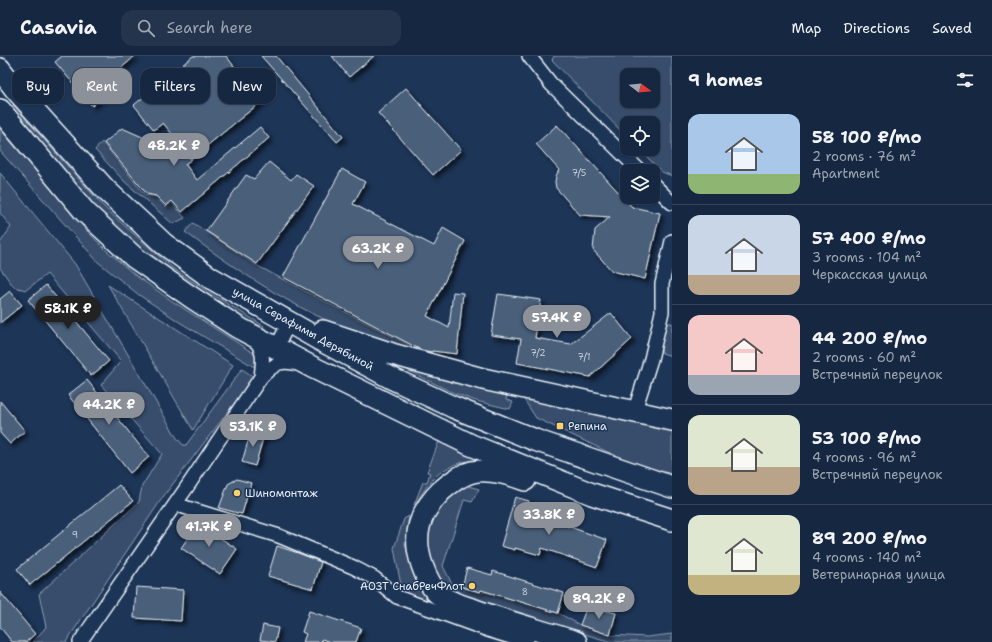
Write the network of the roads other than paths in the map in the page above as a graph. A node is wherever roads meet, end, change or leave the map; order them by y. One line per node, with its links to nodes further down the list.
1 (529, 56): 4 (street)
2 (0, 69): 8 (main road, улица Серафимы Дерябиной)
3 (0, 110): 9 (main road)
4 (633, 164)
5 (660, 191): 6 (street)
6 (672, 203)
7 (672, 241): 13 (street)
8 (291, 324): 10 (street); 13 (main road); 15 (main road, улица Серафимы Дерябиной)
9 (251, 334): 10 (main road); 12 (street)
10 (276, 348): 11 (main road)
11 (312, 368): 12 (street); 16 (main road)
12 (261, 377): 17 (street)
13 (634, 413): 14 (main road)
14 (672, 420)
15 (672, 488)
16 (592, 494): 18 (main road); 21 (main road)
17 (176, 503): 19 (street); 20 (street)
18 (672, 520)
19 (80, 642)
20 (527, 642)
21 (576, 642)

